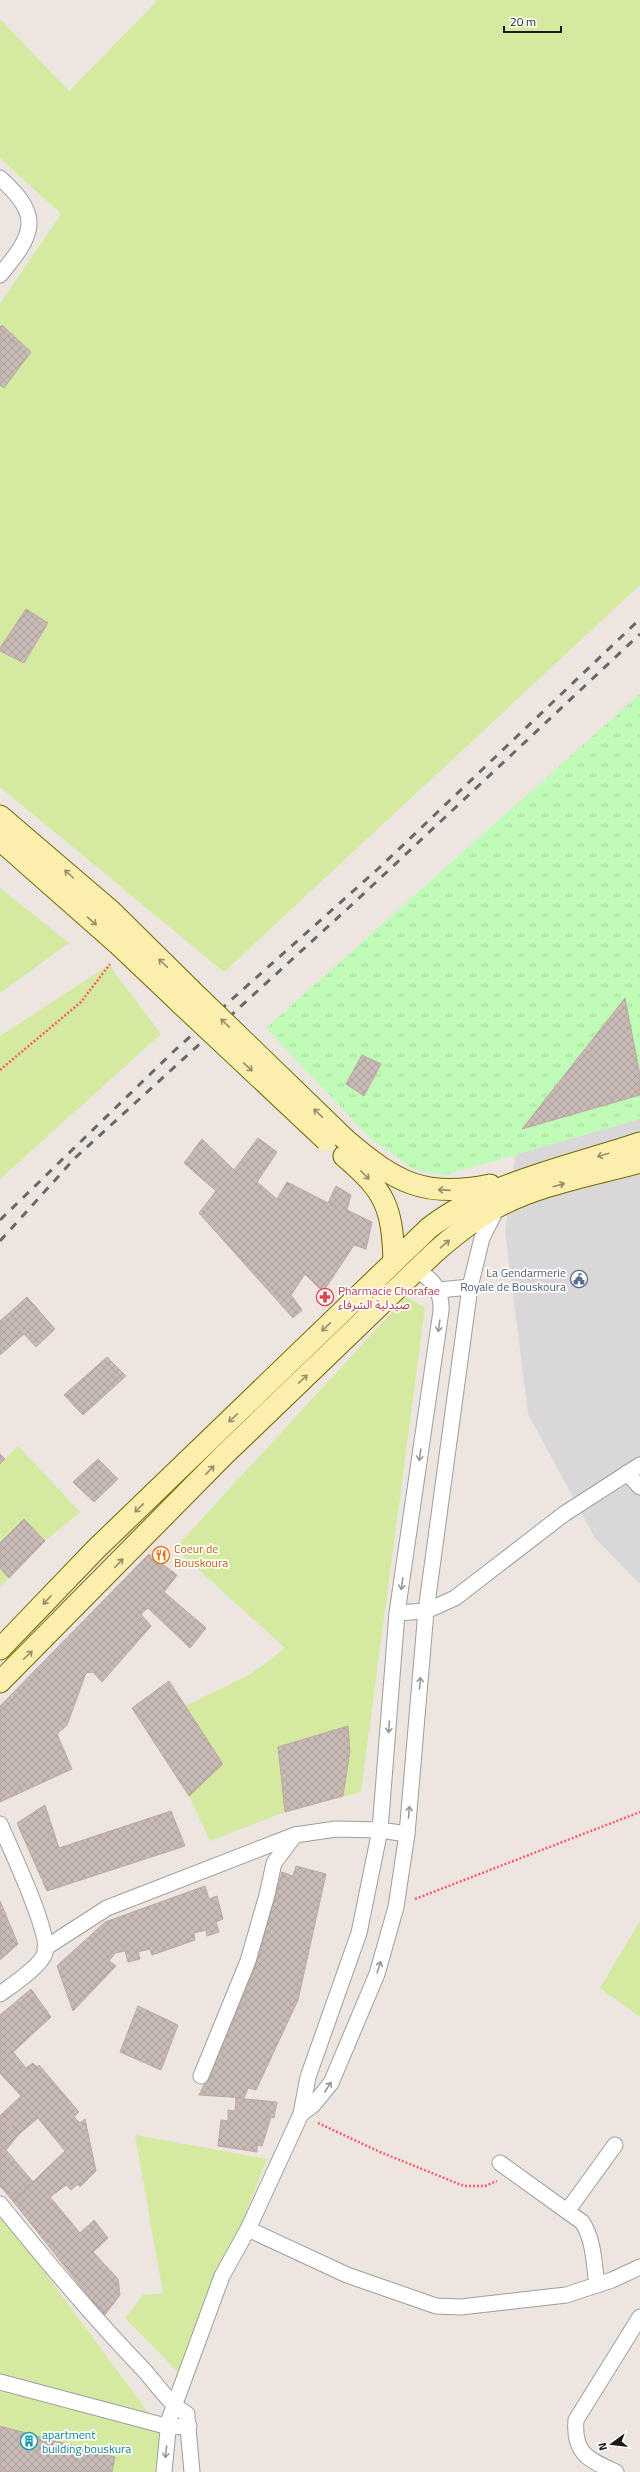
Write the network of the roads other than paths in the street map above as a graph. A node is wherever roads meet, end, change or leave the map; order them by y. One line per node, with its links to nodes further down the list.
1 (0, 178): 2 (street)
2 (0, 275)
3 (0, 816): 5 (main road, one-way to 3)
4 (0, 840): 5 (main road, one-way to 5)
5 (185, 996): 7 (main road, bridge)
6 (640, 1144): 9 (main road, one-way to 9)
7 (341, 1145): 9 (main road, one-way to 7); 11 (main road, one-way to 11)
8 (640, 1162): 10 (main road, one-way to 8)
9 (538, 1175): 11 (main road)
10 (498, 1206): 12 (main road, one-way to 10); 13 (street)
11 (394, 1260): 20 (main road, one-way to 20)
12 (417, 1271): 14 (street); 21 (main road, one-way to 12)
13 (470, 1287): 14 (street); 18 (street)
14 (438, 1290): 19 (street, one-way to 19)
15 (640, 1465): 16 (street)
16 (627, 1473): 17 (street); 18 (street)
17 (640, 1487)
18 (426, 1611): 19 (street); 24 (street, one-way to 18)
19 (397, 1613): 23 (street, one-way to 23)
20 (0, 1649)
21 (0, 1682)
22 (0, 1824): 26 (street)
23 (380, 1830): 24 (street); 25 (street); 29 (street)
24 (408, 1834): 29 (street, one-way to 24)
25 (295, 1835): 26 (street); 28 (street)
26 (46, 1948): 27 (street)
27 (0, 1994)
28 (201, 2076)
29 (301, 2114): 34 (street)
30 (615, 2145): 33 (street)
31 (500, 2163): 33 (street)
32 (0, 2204): 39 (street)
33 (568, 2210): 36 (street)
34 (248, 2229): 36 (street); 39 (street)
35 (640, 2267): 36 (street)
36 (597, 2285)
37 (640, 2317): 43 (street)
38 (0, 2382): 40 (street)
39 (183, 2416): 40 (street); 40 (street); 42 (street)
40 (169, 2427): 41 (street, one-way to 41)
41 (164, 2472)
42 (192, 2472)
43 (616, 2472)

